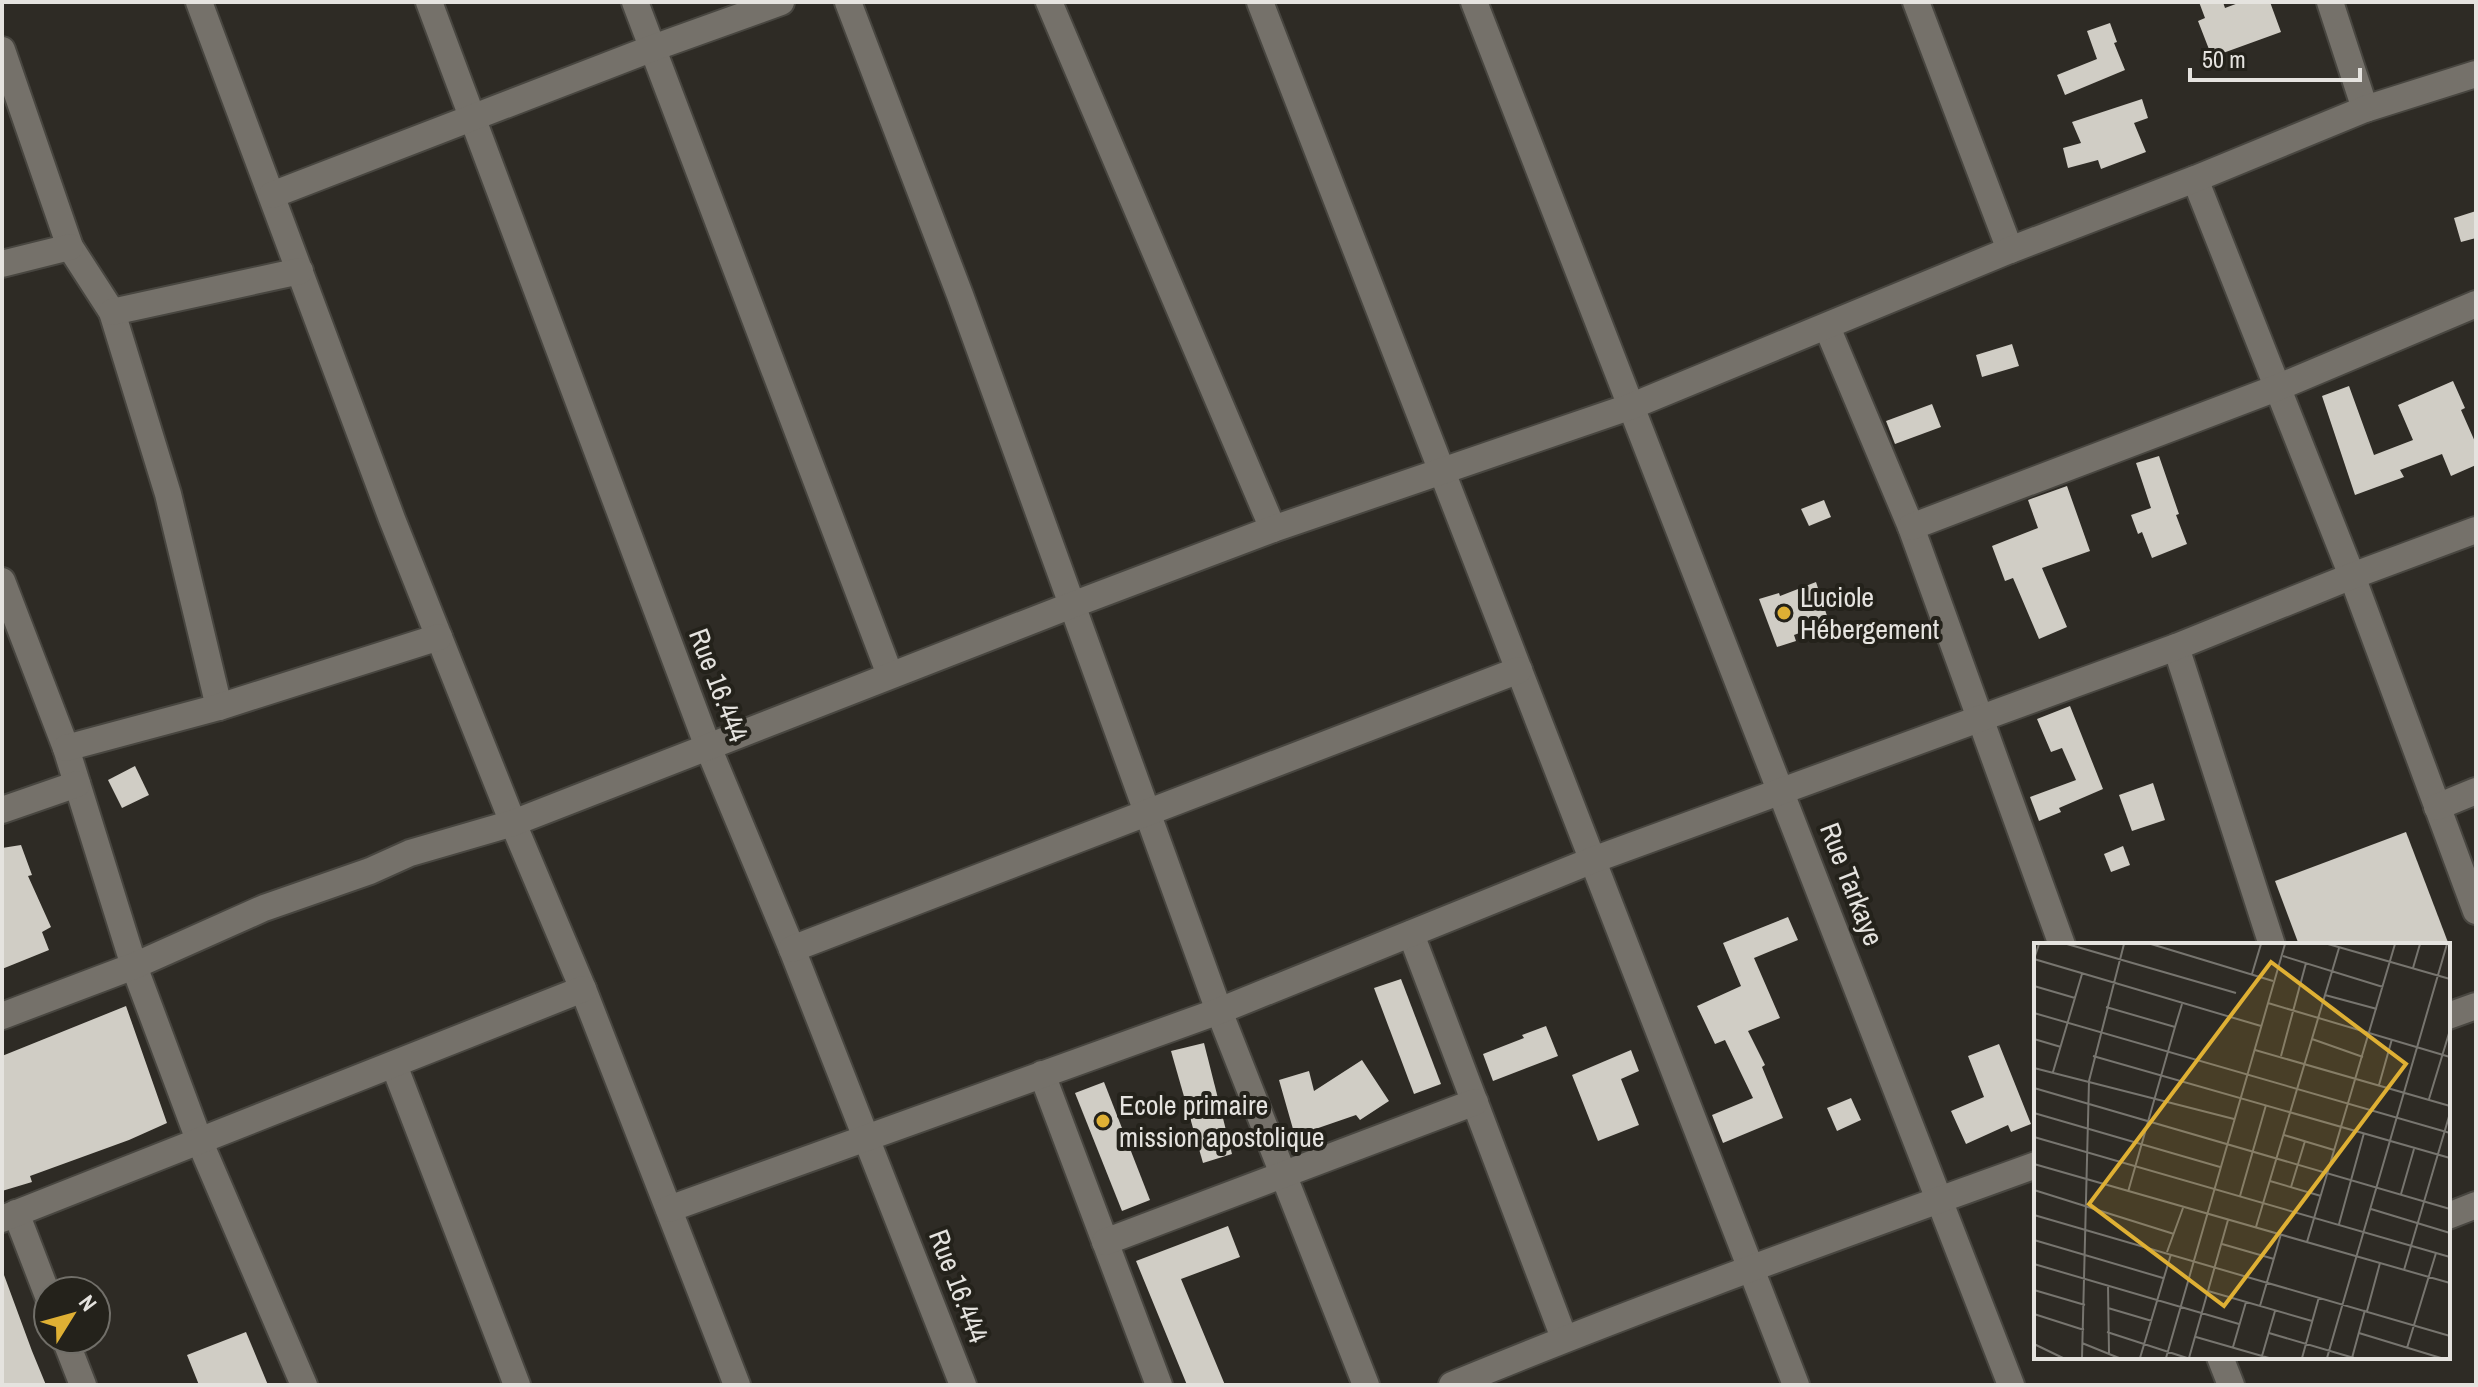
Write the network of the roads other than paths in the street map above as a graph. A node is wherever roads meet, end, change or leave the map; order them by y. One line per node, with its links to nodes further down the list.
1 (199, 2): 17 (street)
2 (429, 2): 15 (street, Rue 16.444)
3 (635, 2): 11 (street)
4 (781, 2): 11 (street)
5 (848, 2): 33 (street)
6 (1049, 2): 29 (street)
7 (1260, 2): 27 (street)
8 (1474, 2): 26 (street, Rue Tarkaye)
9 (1916, 2): 19 (street)
10 (2330, 2): 14 (street)
11 (653, 48): 15 (street); 37 (street)
12 (2, 50): 18 (street)
13 (2476, 74): 14 (street)
14 (2365, 109): 16 (street)
15 (473, 118): 17 (street); 40 (street, Rue 16.444)
16 (2195, 179): 19 (street); 25 (street)
17 (272, 195): 21 (street)
18 (70, 247): 20 (street); 23 (street)
19 (2010, 250): 24 (street)
20 (2, 264)
21 (300, 271): 23 (street); 34 (street)
22 (2476, 304): 25 (street)
23 (112, 312): 38 (street)
24 (1827, 327): 26 (street); 28 (street)
25 (2279, 387): 28 (street); 31 (street)
26 (1632, 406): 27 (street); 44 (street, Rue Tarkaye)
27 (1441, 473): 29 (street); 36 (street)
28 (1911, 527): 39 (street)
29 (1273, 529): 33 (street)
30 (2476, 530): 31 (street)
31 (2352, 576): 35 (street); 45 (street)
32 (2, 581): 41 (street)
33 (1072, 605): 37 (street); 47 (street)
34 (439, 637): 38 (street); 48 (street)
35 (2176, 647): 39 (street); 53 (street)
36 (1519, 670): 47 (street); 49 (street)
37 (890, 675): 40 (street)
38 (219, 707): 41 (street)
39 (1979, 719): 44 (street); 52 (street)
40 (708, 747): 48 (street); 54 (street, Rue 16.444)
41 (66, 748): 42 (street)
42 (77, 784): 46 (street); 55 (street)
43 (2476, 791): 45 (street)
44 (1783, 792): 49 (street); 68 (street, Rue Tarkaye)
45 (2437, 807): 50 (street)
46 (2, 810)
47 (1147, 811): 54 (street); 58 (street)
48 (513, 823): 55 (street); 56 (street)
49 (1593, 860): 51 (street); 74 (street)
50 (2476, 911)
51 (1411, 934): 58 (street); 63 (street)
52 (2061, 943)
53 (2271, 943)
54 (792, 949): 64 (street, Rue 16.444)
55 (134, 966): 60 (street); 65 (street)
56 (583, 989): 61 (street); 70 (street)
57 (2476, 1006): 59 (street)
58 (1219, 1011): 62 (street); 67 (street)
59 (2450, 1015)
60 (2, 1016)
61 (394, 1065): 65 (street); 81 (street)
62 (1042, 1074): 64 (street); 73 (street)
63 (1475, 1102): 67 (street); 76 (street)
64 (867, 1137): 70 (street); 83 (street, Rue 16.444)
65 (199, 1140): 72 (street); 80 (street)
66 (2034, 1166): 68 (street)
67 (1283, 1174): 73 (street); 85 (street)
68 (1940, 1200): 74 (street); 88 (street, Rue Tarkaye)
69 (2476, 1205): 71 (street)
70 (669, 1209): 82 (street)
71 (2450, 1215)
72 (9, 1216): 75 (street)
73 (1105, 1242): 84 (street)
74 (1750, 1268): 76 (street); 87 (street)
75 (38, 1275)
76 (1564, 1338): 86 (street)
77 (71, 1355): 79 (street)
78 (2221, 1359): 89 (street)
79 (83, 1385)
80 (304, 1385)
81 (517, 1385)
82 (737, 1385)
83 (963, 1385)
84 (1159, 1385)
85 (1366, 1385)
86 (1452, 1385)
87 (1796, 1385)
88 (2011, 1385)
89 (2231, 1385)

